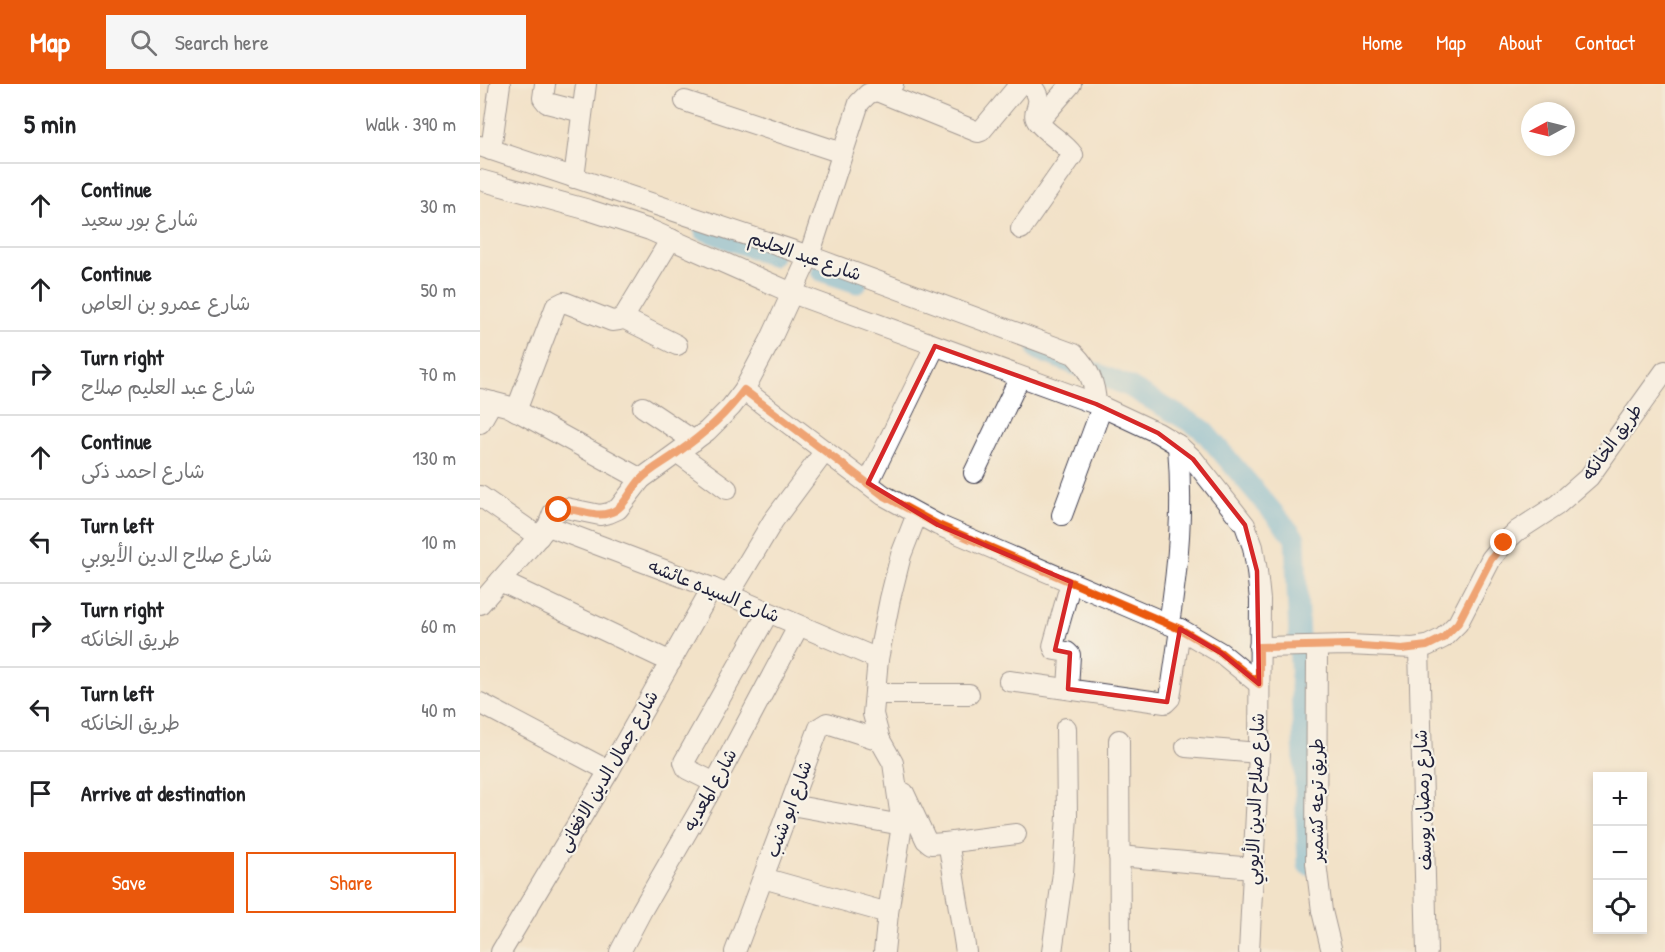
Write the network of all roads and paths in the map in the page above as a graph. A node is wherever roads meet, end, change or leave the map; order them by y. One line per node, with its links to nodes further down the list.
1 (500, 84): 11 (street)
2 (545, 84): 9 (street)
3 (586, 84): 9 (street)
4 (1020, 84): 7 (street)
5 (1030, 84): 10 (street)
6 (1071, 84): 10 (street)
7 (882, 87): 12 (street)
8 (685, 101): 12 (street)
9 (582, 112): 13 (street)
10 (1038, 122): 15 (street)
11 (485, 148): 13 (street, شارع عبد الحليم)
12 (842, 153): 17 (street)
13 (574, 178): 17 (street, شارع عبد الحليم)
14 (480, 180): 16 (street, شارع عبد الحليم)
15 (1021, 230)
16 (671, 239): 18 (street, شارع عبد الحليم); 19 (street)
17 (809, 256): 18 (street); 26 (street, شارع عبد الحليم)
18 (792, 293): 21 (street, شارع عبد الحليم); 24 (street)
19 (622, 318): 20 (street); 28 (street)
20 (677, 345)
21 (934, 346): 23 (street, شارع عبد الحليم); 36 (street)
22 (1665, 370): 51 (street, طريق الخانكه)
23 (1020, 377): 26 (street, شارع عبد الحليم); 34 (street)
24 (744, 390): 30 (street); 32 (street)
25 (486, 400): 28 (street); 29 (street)
26 (1099, 406): 31 (street, شارع عبد الحليم); 40 (street)
27 (643, 407): 30 (street)
28 (516, 411): 35 (street)
29 (480, 423)
30 (694, 441): 33 (street)
31 (1178, 445): 48 (street); 50 (street, شارع عبد الحليم)
32 (825, 451): 36 (street); 44 (street, شارع جمال الدين الافغانى)
33 (678, 453): 35 (street); 37 (street)
34 (974, 473)
35 (641, 479): 41 (street)
36 (868, 483): 39 (street)
37 (728, 489)
38 (480, 496): 41 (street, شارع السيده عائشه)
39 (917, 514): 43 (street); 52 (street)
40 (1062, 514)
41 (544, 531): 42 (street); 44 (street, شارع السيده عائشه)
42 (500, 581): 45 (street); 53 (street)
43 (1071, 582): 48 (street); 56 (street)
44 (720, 592): 46 (street, شارع السيده عائشه); 53 (street, شارع جمال الدين الافغانى)
45 (480, 604)
46 (768, 613): 47 (street, شارع السيده عائشه); 67 (street)
47 (798, 627): 52 (street, شارع السيده عائشه); 67 (street, شارع المعديه)
48 (1174, 627): 55 (street); 56 (street)
49 (1312, 646): 50 (street, طريق الخانكه); 51 (street, طريق الخانكه); 84 (street, طريق ترعه كشمير)
50 (1259, 647): 55 (street, شارع صلاح الدين الأيوبي)
51 (1419, 648): 85 (street, شارع رمضان يوسف)
52 (878, 659): 57 (street)
53 (670, 662): 65 (street, شارع جمال الدين الافغانى)
54 (1009, 681): 56 (street)
55 (1259, 684): 64 (street, شارع صلاح الدين الأيوبي)
56 (1068, 689)
57 (875, 694): 58 (street); 61 (street)
58 (969, 694)
59 (480, 703): 65 (street)
60 (1066, 728): 81 (street)
61 (880, 740): 66 (street); 68 (street, شارع ابو شنب)
62 (1119, 740): 72 (street)
63 (1186, 747): 64 (street)
64 (1259, 753): 73 (street, شارع صلاح الدين الأيوبي)
65 (609, 771): 76 (street, شارع جمال الدين الافغانى)
66 (896, 774): 69 (street); 71 (street)
67 (715, 783): 77 (street, شارع المعديه)
68 (791, 805): 69 (street); 74 (street, شارع ابو شنب)
69 (902, 825): 75 (street)
70 (1016, 834): 71 (street)
71 (945, 843): 80 (street)
72 (1119, 856): 73 (street); 82 (street)
73 (1253, 868): 83 (street, شارع صلاح الدين الأيوبي)
74 (763, 878): 75 (street); 78 (street, شارع ابو شنب)
75 (888, 913): 79 (street)
76 (501, 952)
77 (620, 952)
78 (735, 952)
79 (884, 952)
80 (966, 952)
81 (1052, 952)
82 (1120, 952)
83 (1249, 952)
84 (1332, 952)
85 (1427, 952)

